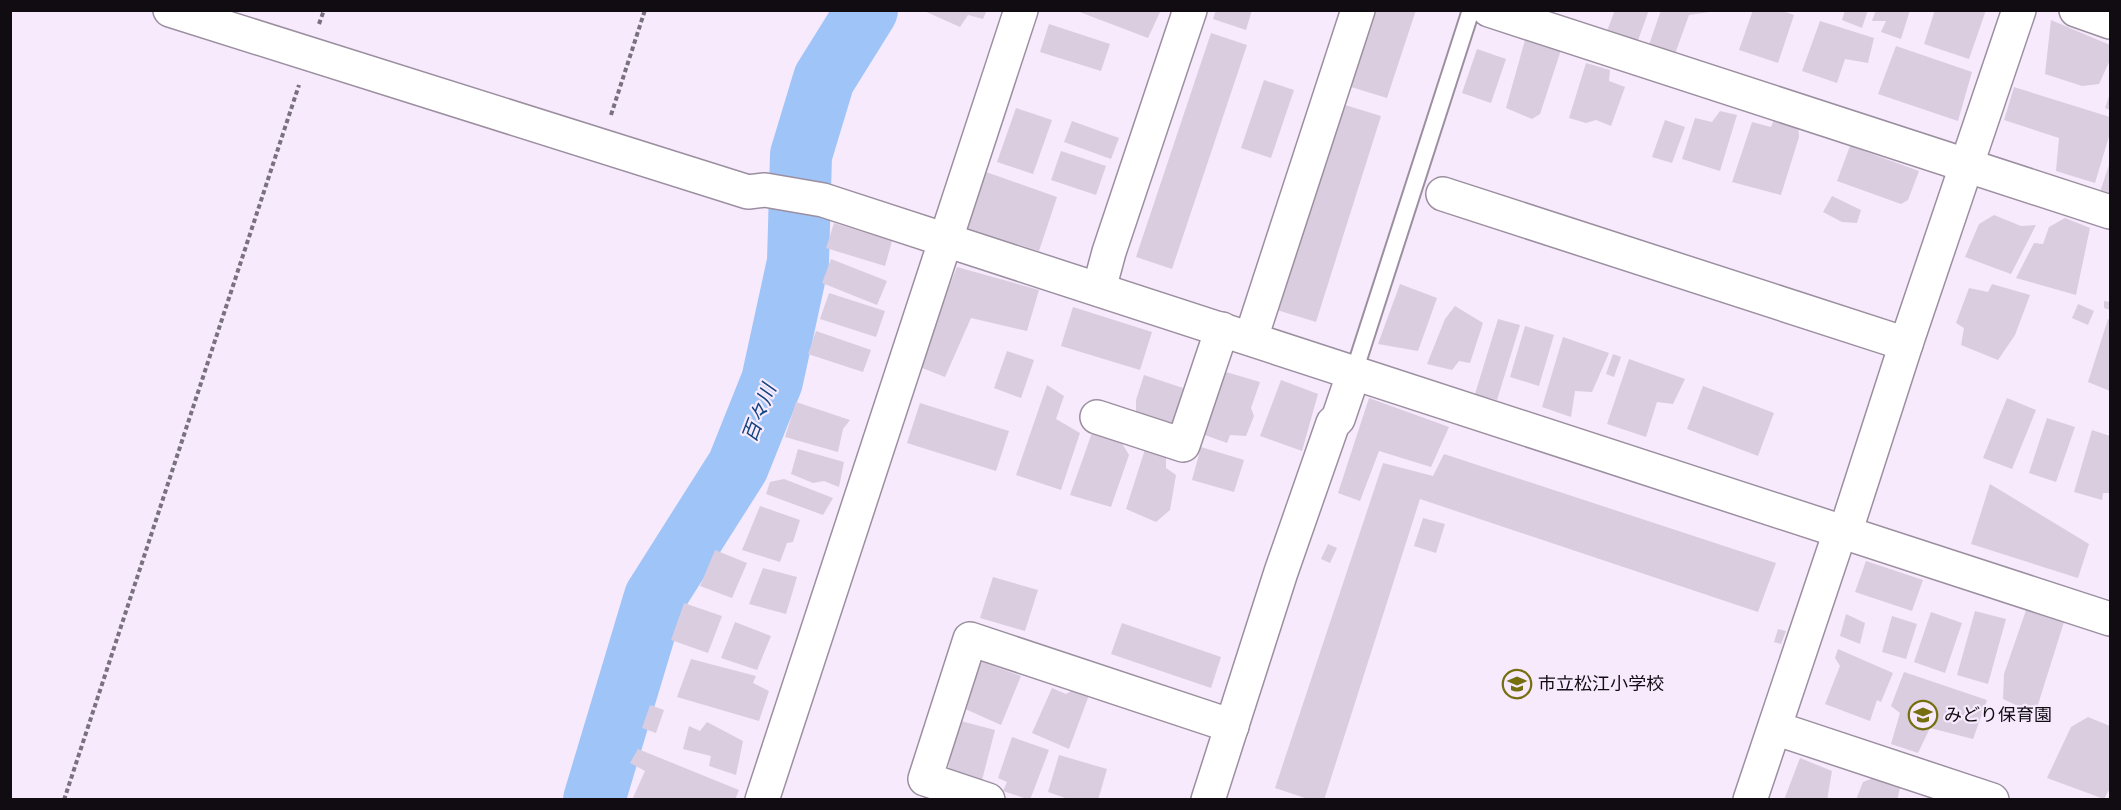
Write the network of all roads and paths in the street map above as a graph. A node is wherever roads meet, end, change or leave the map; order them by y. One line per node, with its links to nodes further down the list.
1 (170, 10): 12 (street)
2 (324, 10): 12 (path)
3 (645, 10): 13 (path)
4 (1021, 10): 17 (street)
5 (1190, 10): 18 (street)
6 (1358, 10): 19 (street)
7 (1471, 10): 21 (lane)
8 (1489, 10): 14 (street)
9 (2019, 10): 14 (street)
10 (2076, 10): 11 (street)
11 (2110, 22)
12 (309, 54): 13 (street); 27 (path)
13 (601, 146): 17 (street)
14 (1967, 166): 16 (street); 20 (street)
15 (1443, 194): 20 (street)
16 (2110, 212)
17 (944, 240): 18 (street); 28 (street)
18 (1099, 289): 19 (street)
19 (1237, 333): 21 (street); 22 (street)
20 (1906, 344): 23 (street)
21 (1354, 372): 23 (street); 25 (street)
22 (1097, 417)
23 (1842, 532): 24 (street); 26 (street)
24 (2110, 619)
25 (1232, 726): 29 (street); 30 (street)
26 (1775, 728): 31 (street); 32 (street)
27 (64, 800)
28 (762, 800)
29 (988, 800)
30 (1208, 800)
31 (1750, 800)
32 (1992, 800)

